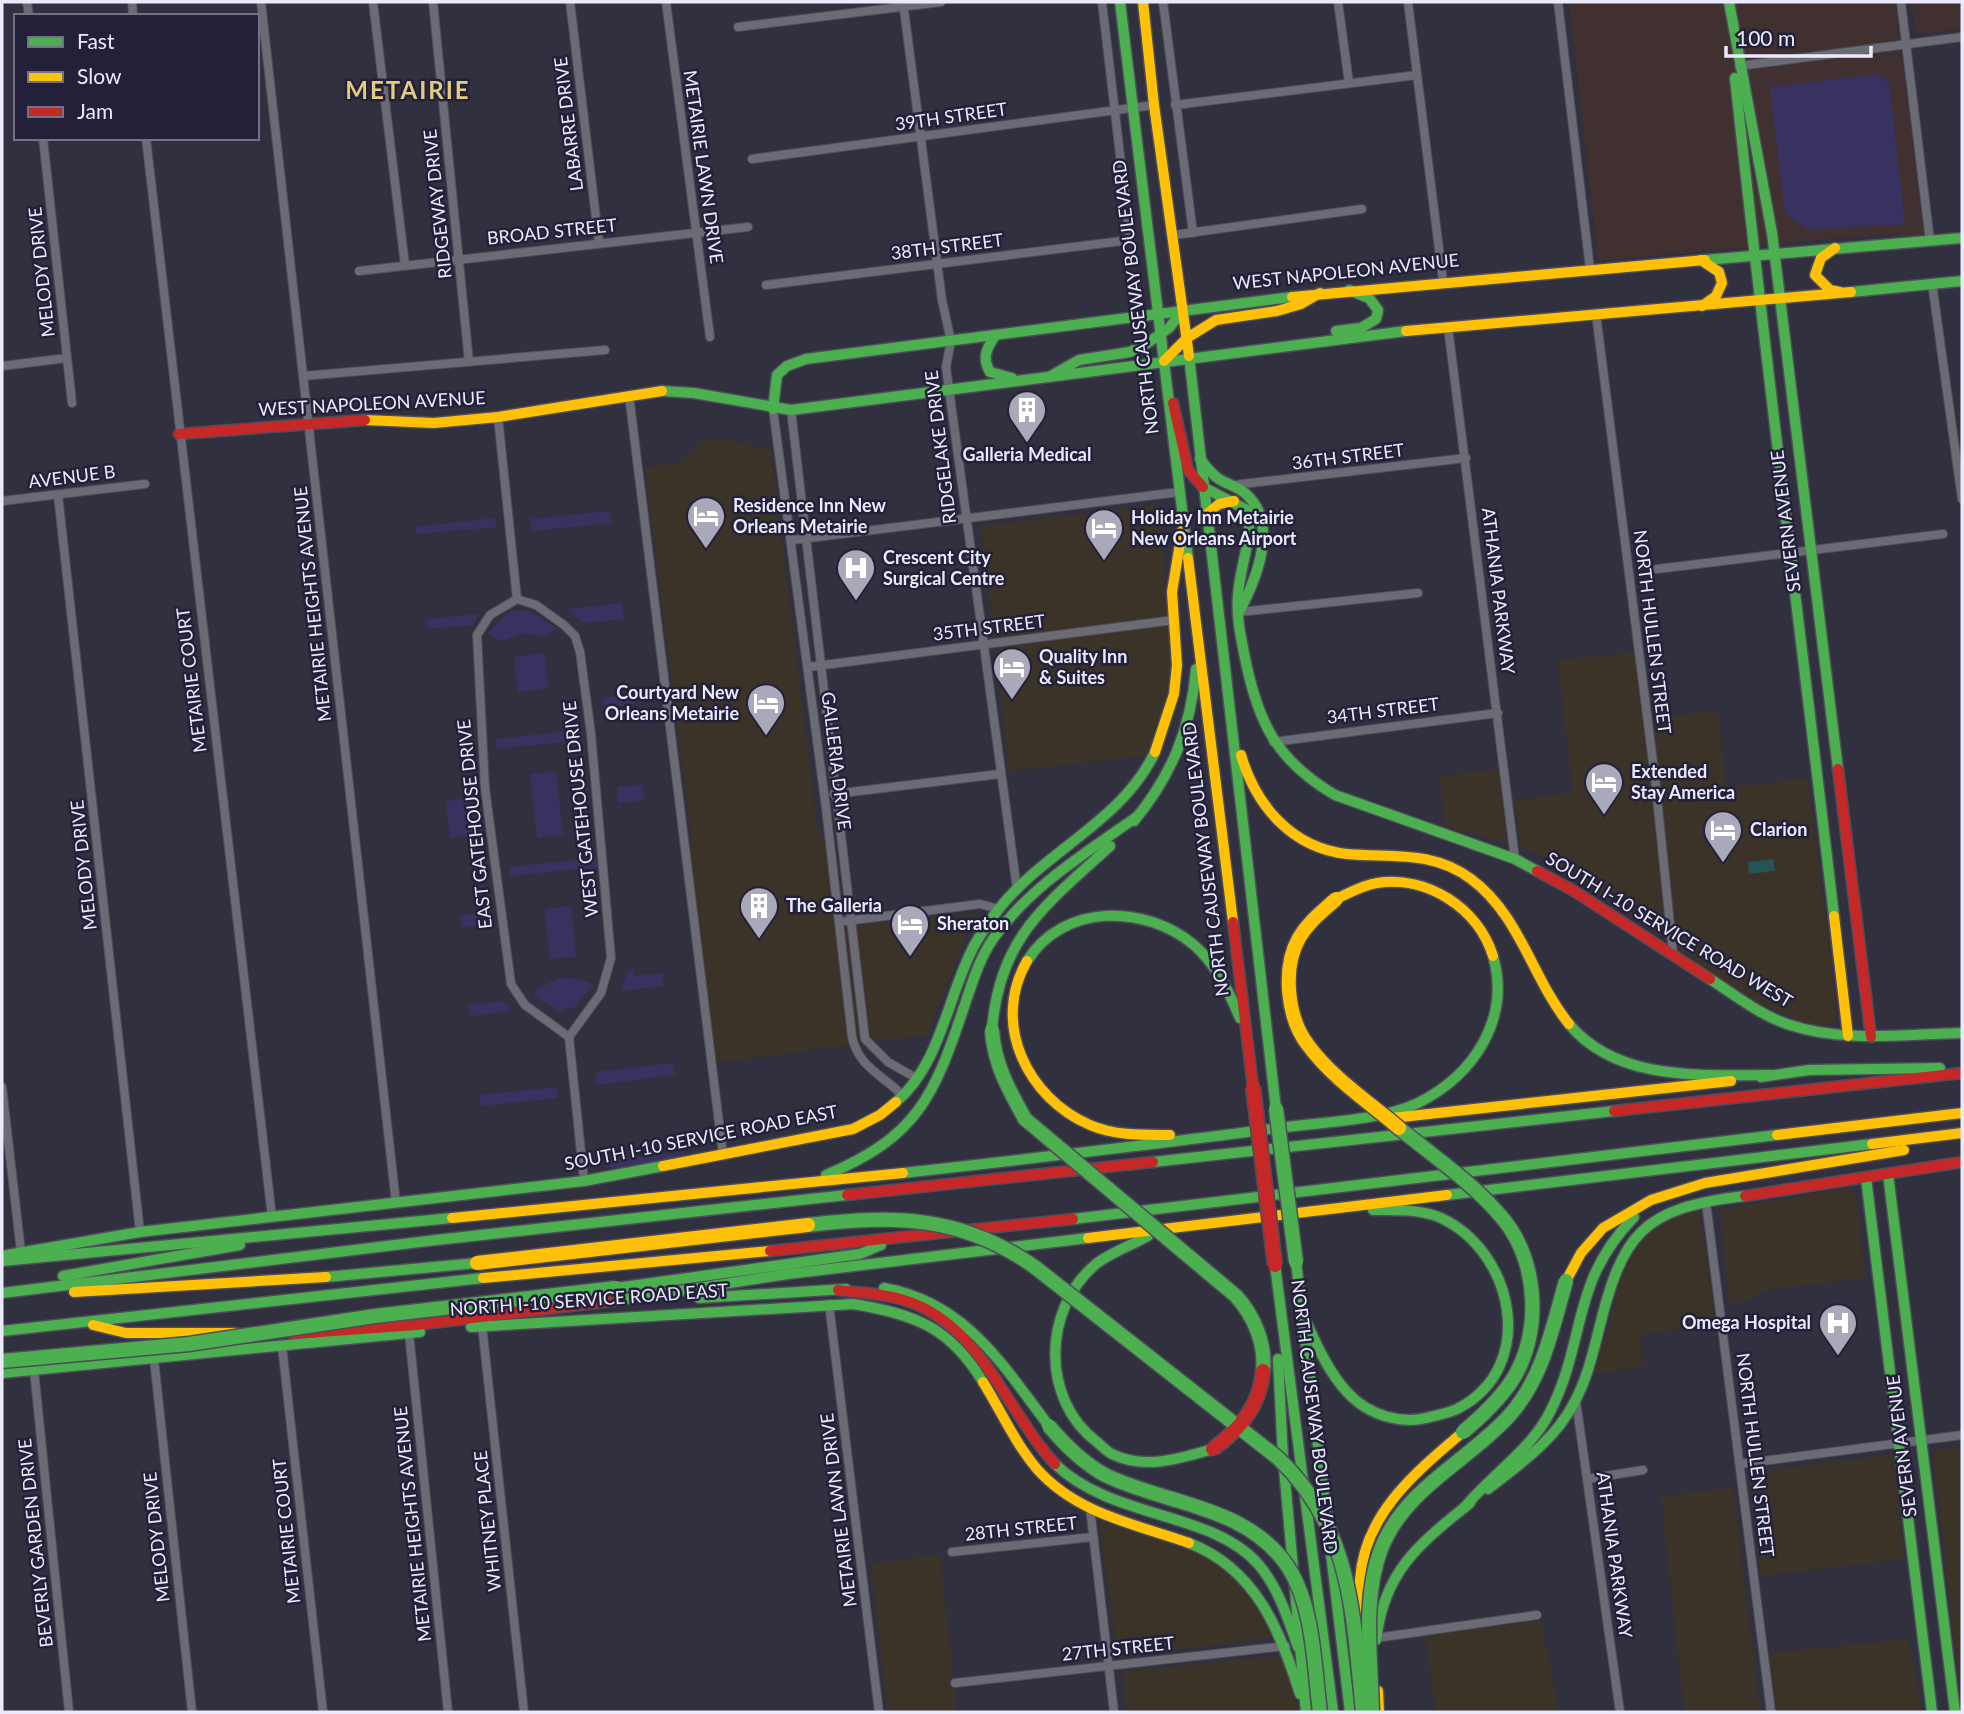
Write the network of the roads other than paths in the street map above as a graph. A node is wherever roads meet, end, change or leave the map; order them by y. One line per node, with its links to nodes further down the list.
1 (261, 2): 75 (street, METAIRIE HEIGHTS AVENUE)
2 (373, 2): 45 (street)
3 (433, 2): 43 (street, RIDGEWAY DRIVE)
4 (570, 2): 39 (street, LABARRE DRIVE)
5 (666, 2): 33 (street, METAIRIE LAWN DRIVE)
6 (941, 2): 16 (street)
7 (1102, 2): 26 (street, NORTH CAUSEWAY BOULEVARD)
8 (1120, 2): 25 (main road, NORTH CAUSEWAY BOULEVARD)
9 (1143, 2): 24 (main road, NORTH CAUSEWAY BOULEVARD)
10 (1163, 2): 23 (street)
11 (1338, 2): 22 (street)
12 (1408, 2): 21 (street)
13 (1559, 2): 47 (street)
14 (1729, 2): 20 (main road, SEVERN AVENUE); 42 (main road, SEVERN AVENUE)
15 (1901, 2): 19 (street)
16 (903, 4): 17 (street); 27 (street, RIDGELAKE DRIVE)
17 (738, 27)
18 (1962, 37): 19 (street)
19 (1906, 44): 20 (street); 38 (street)
20 (1739, 66): 41 (main road, SEVERN AVENUE)
21 (1417, 75): 22 (street); 49 (street)
22 (1349, 83): 23 (street)
23 (1175, 105): 34 (street)
24 (1154, 106): 25 (street, 39TH STREET); 35 (main road, NORTH CAUSEWAY BOULEVARD)
25 (1133, 108): 26 (street, 39TH STREET); 60 (main road, NORTH CAUSEWAY BOULEVARD)
26 (1116, 110): 27 (street, 39TH STREET); 37 (street, NORTH CAUSEWAY BOULEVARD)
27 (920, 137): 30 (street, 39TH STREET); 46 (street, RIDGELAKE DRIVE)
28 (43, 140): 71 (street, MELODY DRIVE)
29 (146, 140): 86 (street, METAIRIE COURT)
30 (752, 159)
31 (1362, 209): 34 (street)
32 (748, 227): 33 (street, BROAD STREET)
33 (696, 233): 39 (street, BROAD STREET); 64 (street, METAIRIE LAWN DRIVE)
34 (1193, 233): 35 (street)
35 (1174, 235): 59 (main road, NORTH CAUSEWAY BOULEVARD)
36 (1962, 238): 38 (main road, WEST NAPOLEON AVENUE)
37 (1130, 240): 46 (street, 38TH STREET)
38 (1930, 241): 40 (main road, WEST NAPOLEON AVENUE)
39 (599, 243): 43 (street, BROAD STREET)
40 (1838, 247): 41 (main road, WEST NAPOLEON AVENUE); 55 (main road)
41 (1774, 252): 42 (main road, WEST NAPOLEON AVENUE); 56 (main road, SEVERN AVENUE)
42 (1755, 254): 44 (main road, WEST NAPOLEON AVENUE); 57 (main road, SEVERN AVENUE)
43 (459, 257): 45 (street, BROAD STREET); 73 (street, RIDGEWAY DRIVE)
44 (1701, 260): 47 (main road, WEST NAPOLEON AVENUE); 58 (main road)
45 (405, 265): 48 (street, BROAD STREET)
46 (937, 265): 52 (street, 38TH STREET); 67 (street, RIDGELAKE DRIVE)
47 (1590, 269): 49 (main road, WEST NAPOLEON AVENUE)
48 (359, 271)
49 (1443, 281): 53 (main road, WEST NAPOLEON AVENUE)
50 (1962, 281): 51 (main road, WEST NAPOLEON AVENUE)
51 (1932, 283): 55 (main road, WEST NAPOLEON AVENUE); 94 (street)
52 (766, 285)
53 (1349, 290): 54 (main road, WEST NAPOLEON AVENUE); 68 (main road)
54 (1320, 293): 59 (main road, WEST NAPOLEON AVENUE); 66 (main road)
55 (1846, 293): 56 (main road, WEST NAPOLEON AVENUE)
56 (1780, 300): 57 (main road, WEST NAPOLEON AVENUE); 103 (main road, SEVERN AVENUE)
57 (1760, 302): 58 (main road, WEST NAPOLEON AVENUE); 104 (main road, SEVERN AVENUE)
58 (1696, 308): 61 (main road, WEST NAPOLEON AVENUE)
59 (1184, 309): 60 (main road, WEST NAPOLEON AVENUE); 63 (main road); 66 (main road, NORTH CAUSEWAY BOULEVARD)
60 (1157, 313): 63 (main road, NORTH CAUSEWAY BOULEVARD); 65 (main road, WEST NAPOLEON AVENUE)
61 (1596, 314): 62 (main road, WEST NAPOLEON AVENUE); 128 (street, NORTH HULLEN STREET)
62 (1448, 327): 68 (main road, WEST NAPOLEON AVENUE); 87 (street, ATHANIA PARKWAY)
63 (1160, 335): 72 (main road, NORTH CAUSEWAY BOULEVARD); 76 (main road)
64 (710, 337)
65 (995, 337): 67 (main road, WEST NAPOLEON AVENUE); 77 (main road)
66 (1188, 338): 70 (main road, NORTH CAUSEWAY BOULEVARD); 72 (main road)
67 (951, 341): 78 (street, RIDGELAKE DRIVE); 82 (main road, WEST NAPOLEON AVENUE)
68 (1269, 346): 70 (main road, WEST NAPOLEON AVENUE)
69 (605, 350): 73 (street)
70 (1190, 356): 72 (main road, WEST NAPOLEON AVENUE); 88 (main road, NORTH CAUSEWAY BOULEVARD)
71 (68, 358): 74 (street); 81 (street, MELODY DRIVE)
72 (1164, 361): 76 (main road, WEST NAPOLEON AVENUE); 79 (main road, NORTH CAUSEWAY BOULEVARD)
73 (469, 362): 75 (street)
74 (2, 366)
75 (303, 376): 85 (street, METAIRIE HEIGHTS AVENUE)
76 (1049, 377): 77 (main road, WEST NAPOLEON AVENUE)
77 (1031, 379): 78 (main road, WEST NAPOLEON AVENUE)
78 (949, 388): 83 (main road, WEST NAPOLEON AVENUE); 97 (street, RIDGELAKE DRIVE)
79 (1167, 393): 91 (main road); 92 (main road, NORTH CAUSEWAY BOULEVARD)
80 (629, 395): 82 (main road, WEST NAPOLEON AVENUE); 84 (main road, WEST NAPOLEON AVENUE); 145 (street)
81 (72, 403)
82 (773, 409): 83 (main road, WEST NAPOLEON AVENUE); 102 (street, GALLERIA DRIVE)
83 (790, 410): 101 (street, GALLERIA DRIVE)
84 (498, 417): 85 (main road, WEST NAPOLEON AVENUE); 107 (street)
85 (309, 424): 86 (main road, WEST NAPOLEON AVENUE); 153 (street, METAIRIE HEIGHTS AVENUE)
86 (179, 434): 155 (street, METAIRIE COURT)
87 (1466, 458): 90 (street, 36TH STREET); 115 (street, ATHANIA PARKWAY)
88 (1200, 459): 90 (main road); 91 (main road, NORTH CAUSEWAY BOULEVARD)
89 (145, 484): 93 (street, AVENUE B)
90 (1234, 485): 108 (main road)
91 (1203, 487): 96 (main road); 98 (main road, NORTH CAUSEWAY BOULEVARD)
92 (1179, 492): 97 (street); 98 (main road); 99 (main road, NORTH CAUSEWAY BOULEVARD)
93 (58, 495): 95 (street, AVENUE B); 159 (street, MELODY DRIVE)
94 (1962, 499)
95 (2, 501)
96 (1234, 501): 98 (main road); 108 (main road, SOUTH I-10 SERVICE ROAD WEST)
97 (965, 519): 101 (street); 111 (street, RIDGELAKE DRIVE)
98 (1208, 519): 114 (main road, NORTH CAUSEWAY BOULEVARD)
99 (1183, 525): 109 (main road, SOUTH I-10 SERVICE ROAD EAST); 110 (main road, NORTH CAUSEWAY BOULEVARD)
100 (1943, 534): 103 (street)
101 (808, 539): 102 (street); 112 (street, GALLERIA DRIVE)
102 (793, 540): 113 (street, GALLERIA DRIVE)
103 (1809, 550): 104 (street); 120 (main road, SEVERN AVENUE)
104 (1791, 551): 105 (street); 121 (main road, SEVERN AVENUE)
105 (1657, 569)
106 (1418, 593): 108 (street)
107 (517, 599): 132 (street, WEST GATEHOUSE DRIVE); 132 (street, EAST GATEHOUSE DRIVE)
108 (1239, 612): 116 (main road, SOUTH I-10 SERVICE ROAD WEST)
109 (1174, 620): 111 (street, 35TH STREET); 124 (main road, SOUTH I-10 SERVICE ROAD EAST)
110 (1196, 643): 122 (main road); 130 (main road, NORTH CAUSEWAY BOULEVARD)
111 (985, 644): 112 (street, 35TH STREET); 117 (street, RIDGELAKE DRIVE)
112 (822, 665): 113 (street, 35TH STREET); 118 (street, GALLERIA DRIVE)
113 (808, 667): 119 (street, GALLERIA DRIVE)
114 (1230, 708): 136 (main road); 168 (main road, NORTH CAUSEWAY BOULEVARD, bridge)
115 (1498, 713): 116 (street, 34TH STREET); 123 (street, ATHANIA PARKWAY)
116 (1273, 742): 123 (main road, SOUTH I-10 SERVICE ROAD WEST)
117 (1000, 774): 118 (street); 124 (street, RIDGELAKE DRIVE)
118 (836, 793): 119 (street); 126 (street, GALLERIA DRIVE)
119 (824, 795): 127 (street, GALLERIA DRIVE)
120 (1842, 810): 121 (main road); 133 (main road, SEVERN AVENUE)
121 (1820, 813): 131 (main road, SEVERN AVENUE)
122 (1138, 816): 150 (main road); 157 (main road, bridge)
123 (1515, 859): 128 (main road, SOUTH I-10 SERVICE ROAD WEST)
124 (1017, 890): 125 (main road, SOUTH I-10 SERVICE ROAD EAST)
125 (999, 909): 126 (street); 137 (main road, SOUTH I-10 SERVICE ROAD EAST)
126 (852, 921): 127 (street); 137 (street, GALLERIA DRIVE)
127 (840, 922): 139 (street, GALLERIA DRIVE)
128 (1673, 954): 131 (main road, SOUTH I-10 SERVICE ROAD WEST)
129 (1962, 1033): 133 (main road, SOUTH I-10 SERVICE ROAD WEST)
130 (1247, 1036): 143 (main road); 169 (main road, NORTH CAUSEWAY BOULEVARD, bridge)
131 (1848, 1036): 133 (main road, SOUTH I-10 SERVICE ROAD WEST)
132 (569, 1037): 149 (street)
133 (1871, 1037)
134 (1962, 1067): 136 (main road)
135 (1962, 1073): 165 (main road)
136 (1770, 1075): 141 (main road)
137 (916, 1078): 139 (main road, SOUTH I-10 SERVICE ROAD EAST)
138 (2, 1087): 162 (street)
139 (903, 1096): 145 (main road, SOUTH I-10 SERVICE ROAD EAST)
140 (1962, 1113): 161 (main road)
141 (1352, 1119): 143 (main road); 208 (main road, bridge)
142 (1962, 1133): 154 (main road)
143 (1207, 1135): 150 (main road)
144 (1962, 1140): 151 (main road)
145 (723, 1155): 149 (main road, SOUTH I-10 SERVICE ROAD EAST)
146 (1962, 1162): 147 (main road)
147 (1888, 1174): 148 (main road); 158 (main road, SEVERN AVENUE)
148 (1866, 1178): 152 (main road); 160 (main road, SEVERN AVENUE)
149 (584, 1181): 153 (main road, SOUTH I-10 SERVICE ROAD EAST)
150 (787, 1183): 156 (main road)
151 (1656, 1197): 187 (main road); 208 (main road, bridge)
152 (1706, 1202): 179 (main road); 183 (street, NORTH HULLEN STREET)
153 (396, 1203): 155 (main road, SOUTH I-10 SERVICE ROAD EAST)
154 (1323, 1211): 157 (main road); 168 (main road)
155 (272, 1217): 159 (main road, SOUTH I-10 SERVICE ROAD EAST)
156 (358, 1227): 163 (main road); 165 (main road)
157 (1161, 1229): 166 (main road)
158 (1896, 1230): 160 (main road); 181 (main road, SEVERN AVENUE)
159 (140, 1232): 162 (main road, SOUTH I-10 SERVICE ROAD EAST)
160 (1873, 1233): 182 (main road, SEVERN AVENUE)
161 (891, 1240): 170 (main road); 176 (main road, bridge)
162 (21, 1252): 163 (main road, SOUTH I-10 SERVICE ROAD EAST)
163 (2, 1259)
164 (838, 1290): 166 (main road); 192 (main road); 204 (main road, bridge)
165 (2, 1293): 207 (main road, bridge)
166 (641, 1300): 170 (main road)
167 (829, 1304): 171 (main road, NORTH I-10 SERVICE ROAD EAST); 186 (main road, NORTH I-10 SERVICE ROAD EAST); 201 (street, METAIRIE LAWN DRIVE)
168 (1302, 1313): 206 (main road, NORTH CAUSEWAY BOULEVARD)
169 (1281, 1316): 192 (main road); 205 (main road, NORTH CAUSEWAY BOULEVARD)
170 (82, 1322): 172 (main road)
171 (482, 1325): 173 (main road, NORTH I-10 SERVICE ROAD EAST); 200 (street, WHITNEY PLACE)
172 (2, 1331)
173 (409, 1333): 174 (main road, NORTH I-10 SERVICE ROAD EAST); 199 (street, METAIRIE HEIGHTS AVENUE)
174 (282, 1346): 175 (main road, NORTH I-10 SERVICE ROAD EAST); 198 (street, METAIRIE COURT)
175 (154, 1359): 177 (main road, NORTH I-10 SERVICE ROAD EAST); 197 (street, MELODY DRIVE)
176 (2, 1360)
177 (34, 1370): 178 (main road, NORTH I-10 SERVICE ROAD EAST); 195 (street, BEVERLY GARDEN DRIVE)
178 (2, 1373)
179 (1576, 1401): 185 (street, ATHANIA PARKWAY); 187 (main road)
180 (1962, 1435): 181 (street)
181 (1921, 1438): 182 (street); 212 (main road, SEVERN AVENUE)
182 (1898, 1441): 183 (street); 211 (main road, SEVERN AVENUE)
183 (1740, 1464): 210 (street, NORTH HULLEN STREET)
184 (1643, 1471): 185 (street)
185 (1587, 1479): 209 (street, ATHANIA PARKWAY)
186 (1090, 1508): 188 (street); 192 (main road, NORTH I-10 SERVICE ROAD EAST)
187 (1464, 1508): 191 (main road)
188 (1093, 1537): 189 (street, 28TH STREET); 193 (street)
189 (953, 1552)
190 (1538, 1615): 191 (street)
191 (1376, 1638): 208 (main road)
192 (1292, 1647): 193 (street, 27TH STREET); 203 (main road)
193 (1109, 1666): 194 (street, 27TH STREET); 202 (street)
194 (955, 1683)
195 (69, 1712)
196 (181, 1712): 197 (street)
197 (192, 1712)
198 (323, 1712)
199 (448, 1712)
200 (524, 1712)
201 (879, 1712)
202 (1114, 1712)
203 (1306, 1712)
204 (1320, 1712)
205 (1333, 1712)
206 (1351, 1712)
207 (1363, 1712)
208 (1376, 1712)
209 (1620, 1712)
210 (1771, 1712)
211 (1932, 1712)
212 (1955, 1712)

